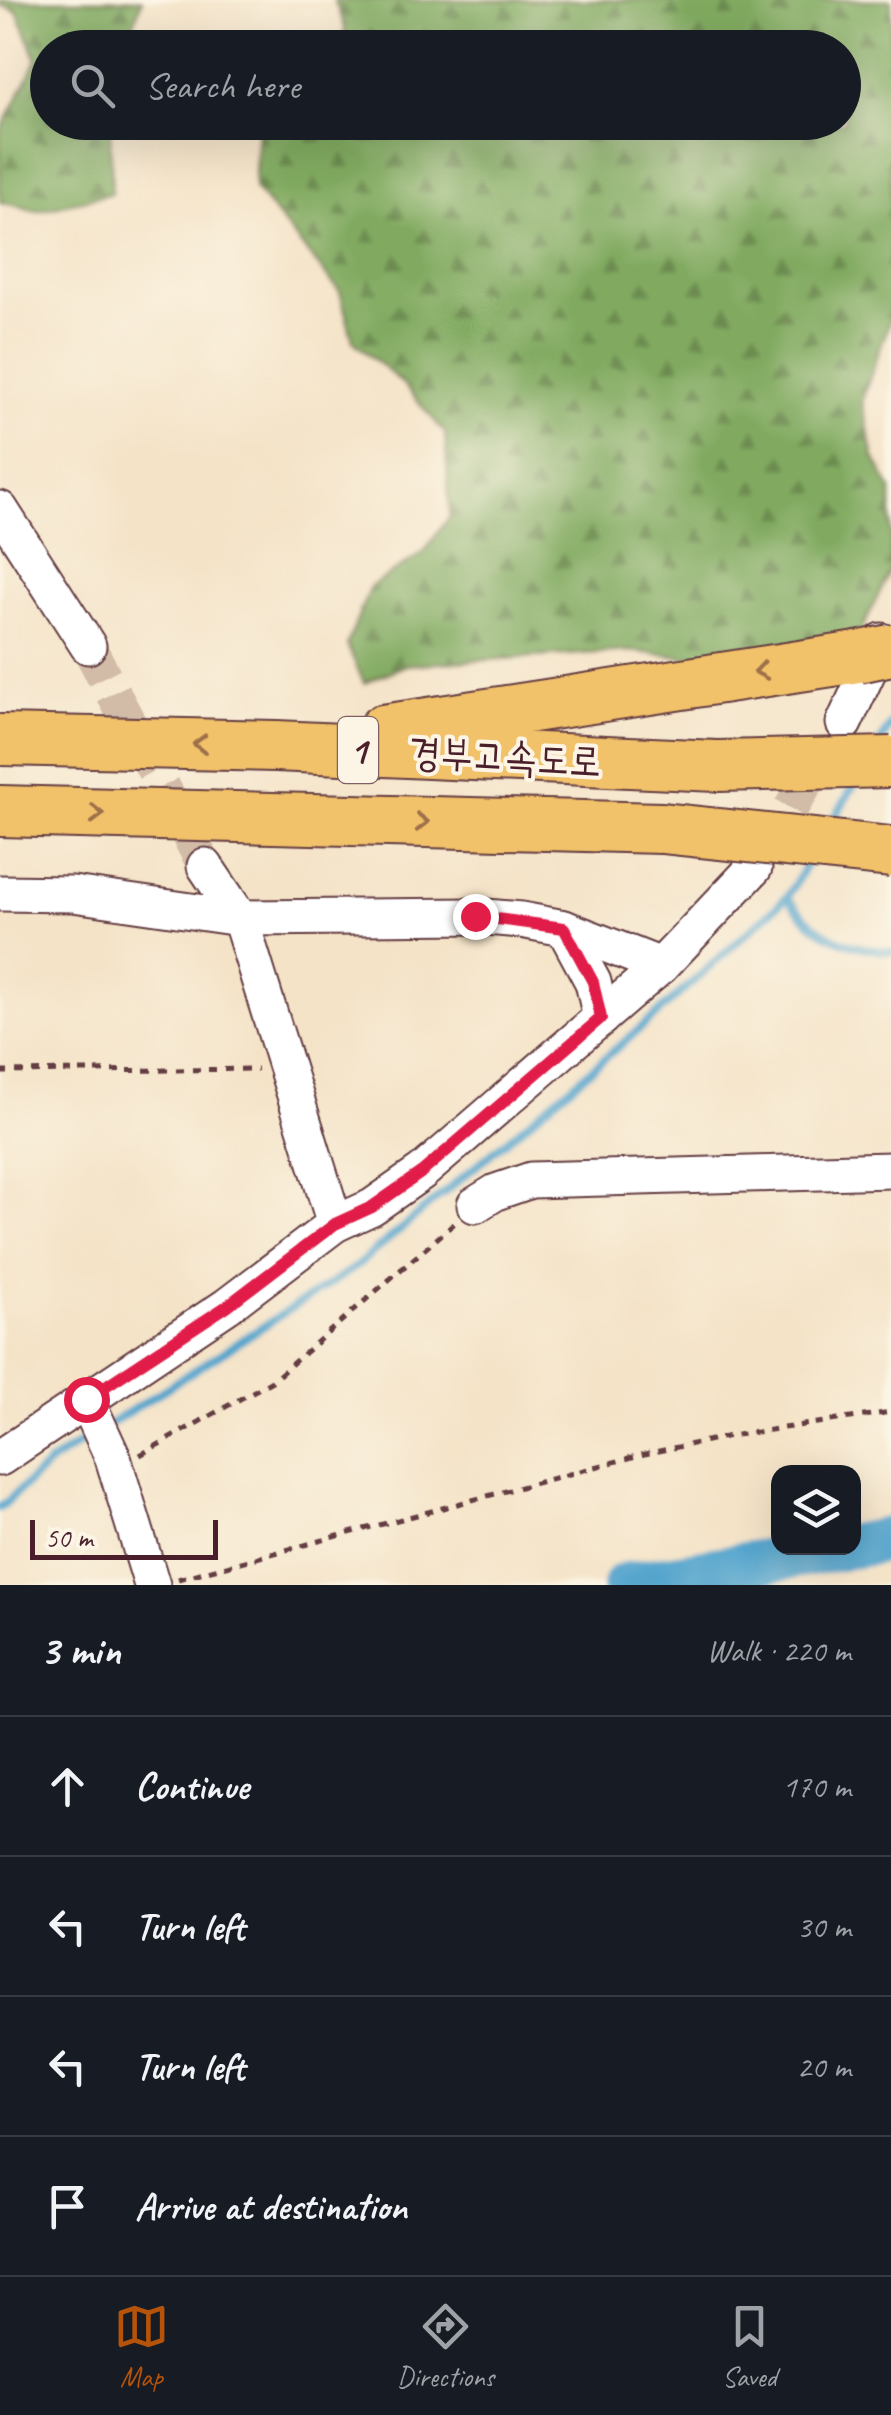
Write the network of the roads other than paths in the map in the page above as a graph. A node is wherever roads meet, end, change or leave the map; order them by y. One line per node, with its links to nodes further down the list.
1 (0, 509): 2 (street)
2 (88, 646)
3 (883, 647): 4 (street); 6 (highway, one-way to 6)
4 (844, 723)
5 (0, 740): 6 (highway, 경부고속도로 / 1, one-way to 5)
6 (276, 746): 7 (highway, 경부고속도로 / 1, bridge)
7 (891, 762)
8 (0, 811): 9 (highway, 경부고속도로 / 1, one-way to 9)
9 (662, 828): 10 (highway, 경부고속도로 / 1, bridge); 11 (highway, bridge)
10 (891, 830)
11 (891, 852)
12 (205, 866): 15 (street)
13 (754, 868): 17 (street)
14 (0, 894): 15 (street)
15 (240, 918): 16 (street); 21 (street)
16 (564, 928): 17 (street); 18 (street)
17 (661, 966): 18 (street)
18 (601, 1018): 21 (street)
19 (891, 1170): 20 (street)
20 (475, 1205)
21 (335, 1224): 22 (street)
22 (86, 1399): 23 (street); 24 (street)
23 (0, 1458)
24 (163, 1582)

